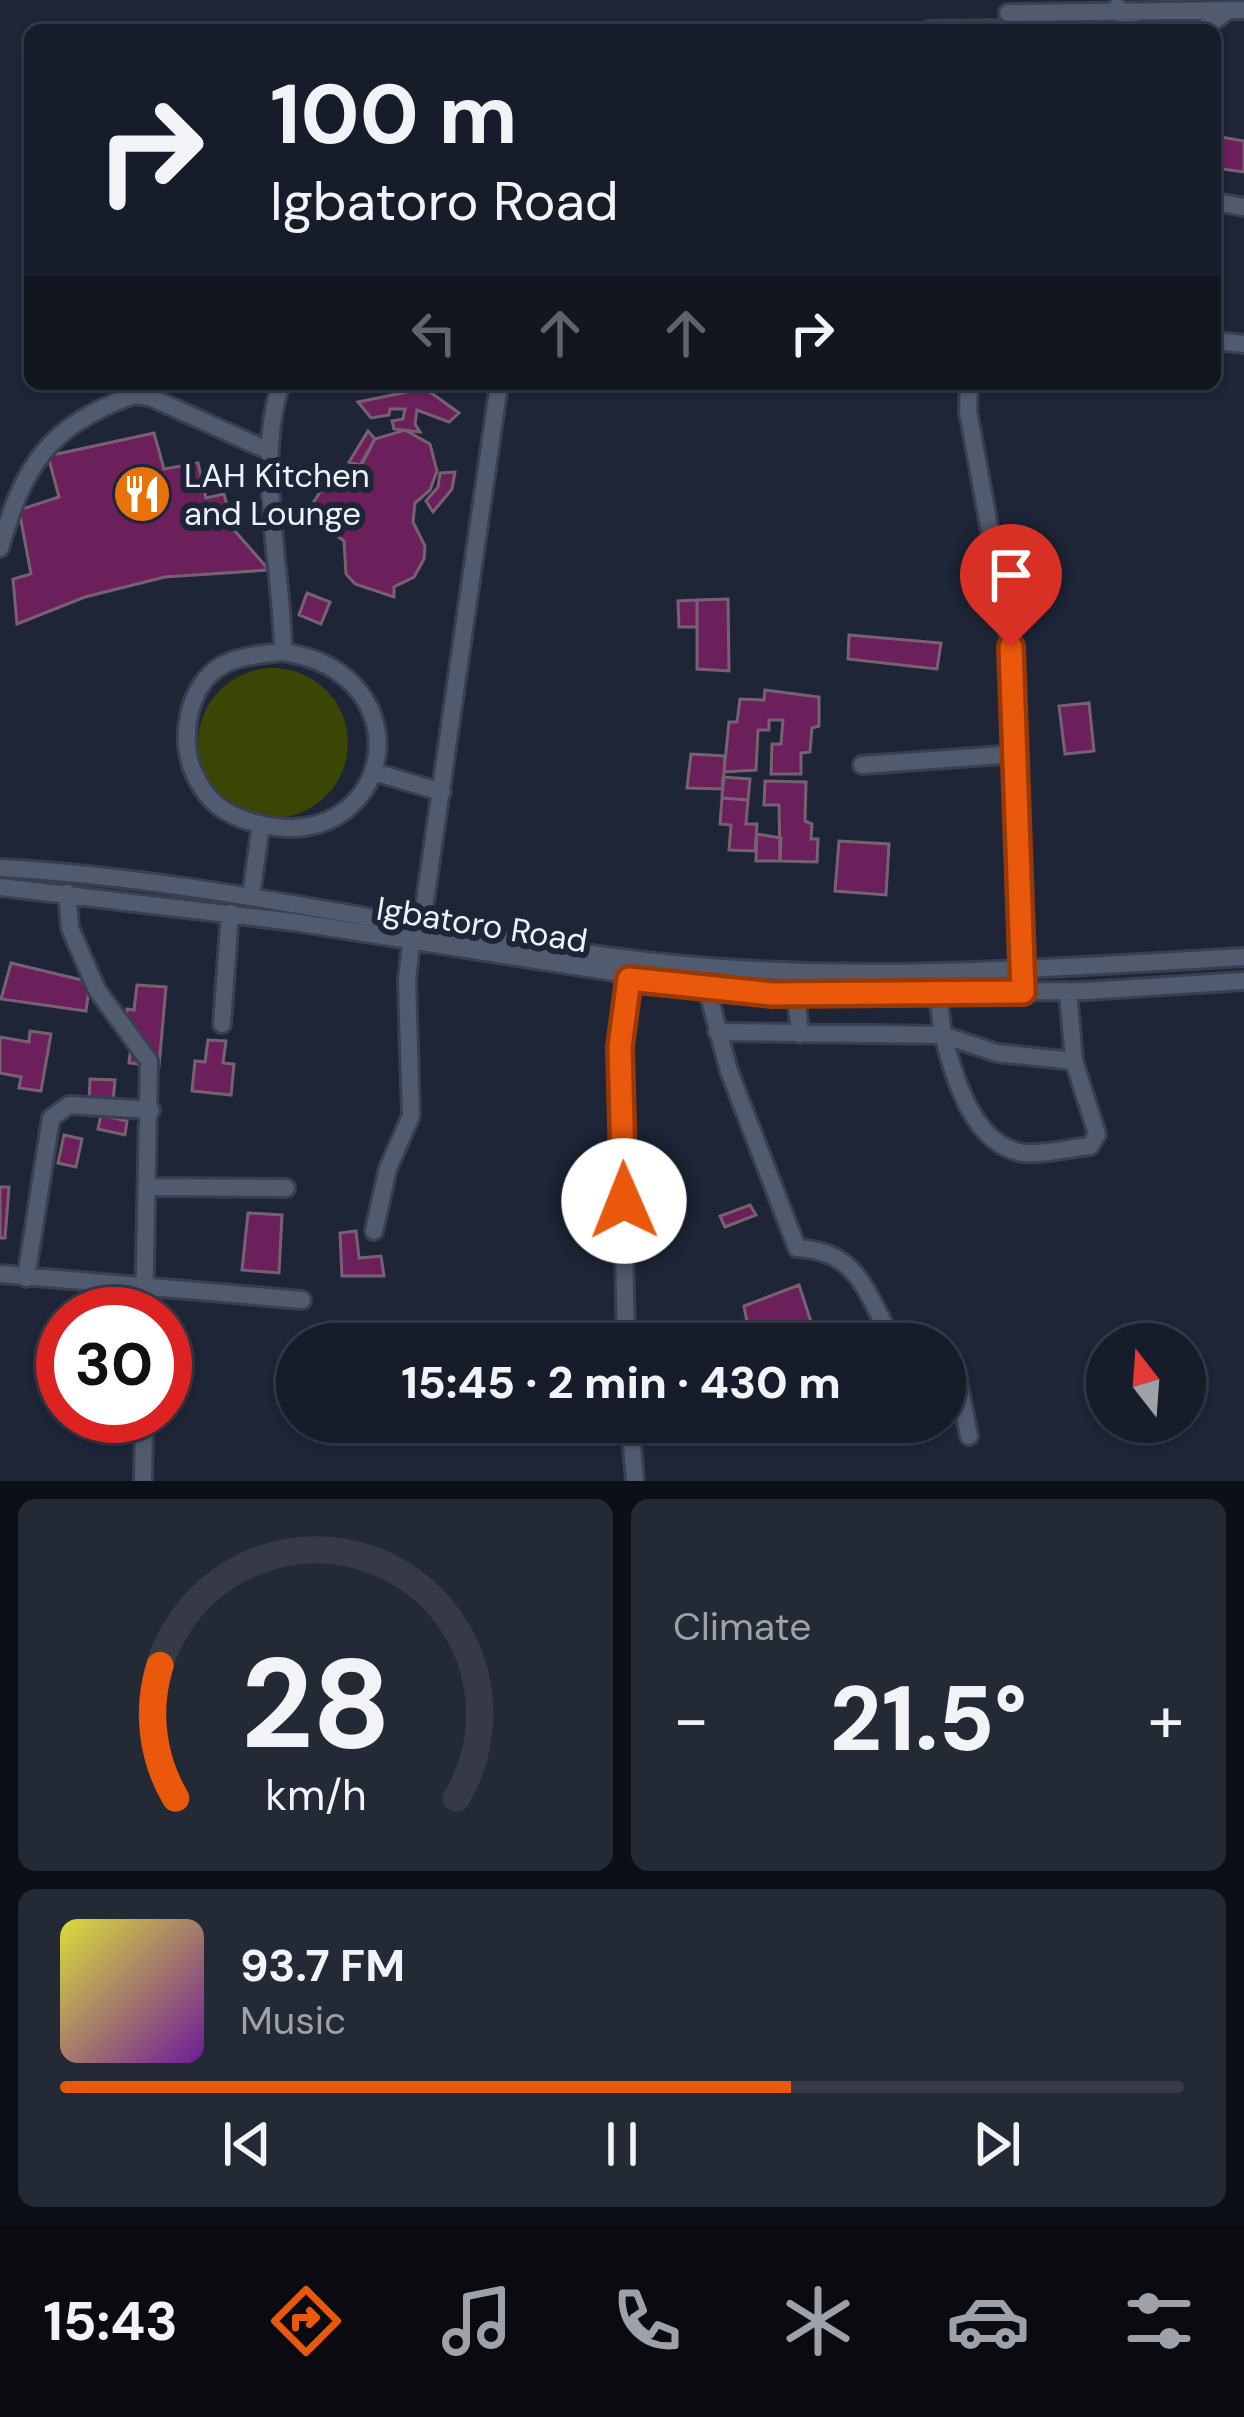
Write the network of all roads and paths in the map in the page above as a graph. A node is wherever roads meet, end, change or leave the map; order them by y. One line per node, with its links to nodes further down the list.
1 (1148, 4): 2 (street); 3 (street)
2 (1117, 8): 4 (street); 6 (street)
3 (1237, 9)
4 (1007, 18): 5 (street)
5 (968, 24)
6 (1130, 24)
7 (155, 390): 11 (street); 12 (street)
8 (279, 390): 11 (street)
9 (499, 390): 17 (street)
10 (969, 390): 14 (street)
11 (269, 451): 13 (street)
12 (0, 548)
13 (283, 652): 16 (street); 18 (street)
14 (1016, 754): 15 (street); 28 (street)
15 (862, 765)
16 (374, 772): 17 (street); 18 (street)
17 (442, 792): 25 (street)
18 (261, 825): 23 (street)
19 (0, 868): 21 (street, Igbatoro Road)
20 (0, 887): 22 (street, Igbatoro Road)
21 (111, 887): 22 (street, Igbatoro Road); 23 (street, Igbatoro Road); 24 (street, Igbatoro Road)
22 (67, 893): 41 (street)
23 (250, 895): 25 (street, Igbatoro Road)
24 (230, 913): 26 (street, Igbatoro Road); 36 (street)
25 (422, 922): 28 (street, Igbatoro Road)
26 (412, 944): 29 (street, Igbatoro Road); 44 (street)
27 (1244, 957): 28 (street, Igbatoro Road)
28 (1024, 968): 32 (street)
29 (629, 979): 31 (street, Igbatoro Road); 49 (street)
30 (1244, 981): 33 (street, Igbatoro Road)
31 (707, 989): 34 (street, Igbatoro Road); 37 (street)
32 (1023, 992): 33 (street, Igbatoro Road); 35 (street, Igbatoro Road)
33 (1068, 992): 40 (street)
34 (796, 994): 35 (street, Igbatoro Road); 38 (street)
35 (938, 995): 39 (street)
36 (222, 1024)
37 (717, 1032): 38 (street); 50 (street)
38 (800, 1034): 39 (street)
39 (943, 1035): 40 (street); 40 (street)
40 (1074, 1061)
41 (151, 1110): 42 (street); 46 (street)
42 (148, 1187): 43 (street); 47 (street)
43 (286, 1188)
44 (374, 1231)
45 (0, 1274): 46 (street)
46 (26, 1277): 47 (street)
47 (144, 1285): 48 (street)
48 (302, 1300)
49 (626, 1323)
50 (883, 1323)
51 (966, 1421): 52 (street)
52 (969, 1436)
53 (143, 1443): 55 (street)
54 (632, 1443): 56 (street)
55 (143, 1481)
56 (635, 1481)

